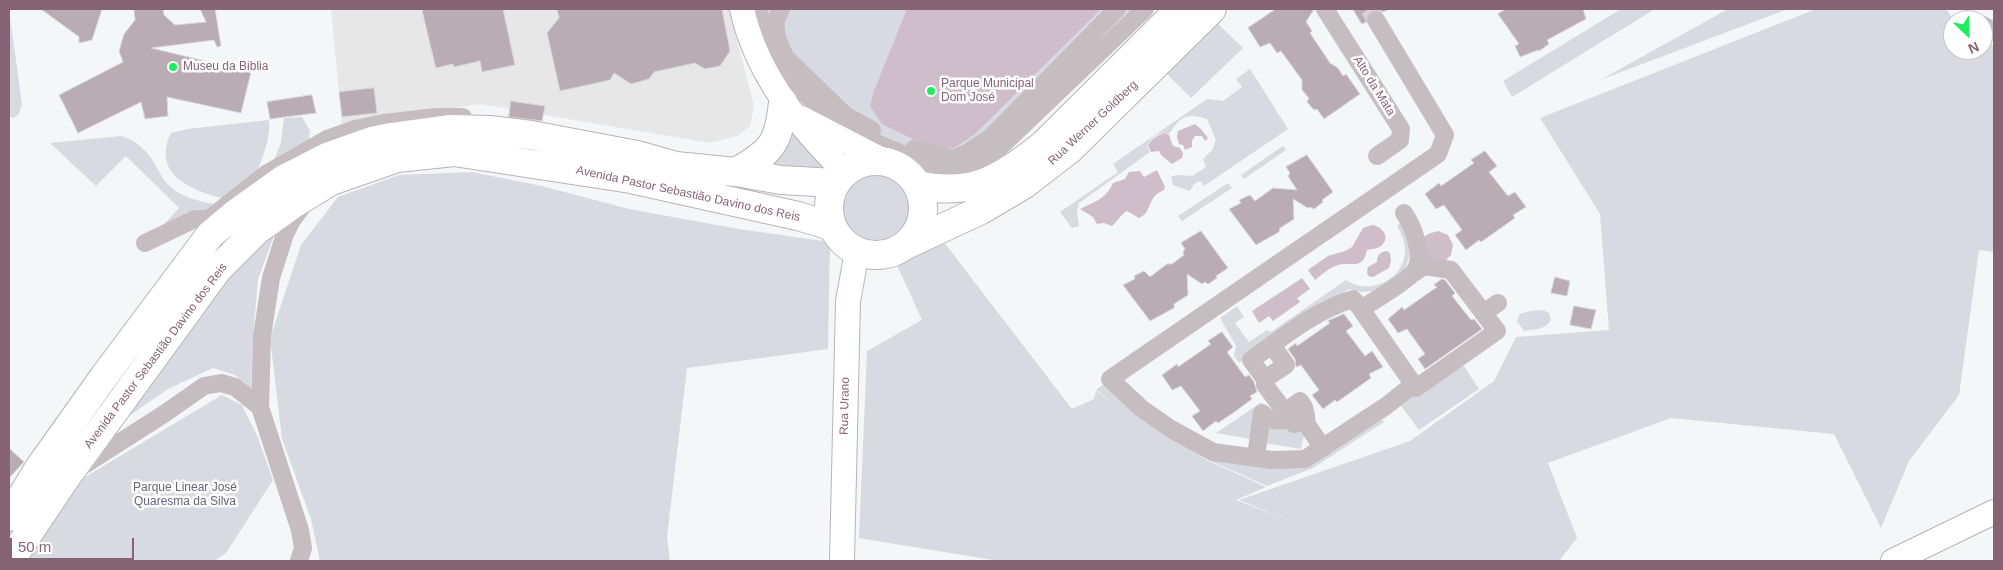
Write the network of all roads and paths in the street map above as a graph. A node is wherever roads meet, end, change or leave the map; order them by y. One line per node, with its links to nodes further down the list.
1 (742, 9): 10 (street)
2 (758, 9): 5 (street)
3 (781, 9): 4 (street)
4 (1117, 9)
5 (1145, 9)
6 (1180, 9): 18 (main road, Rua Werner Goldberg)
7 (1212, 9): 22 (main road, Rua Werner Goldberg)
8 (1325, 9): 12 (street, Alto da Mata)
9 (1376, 20): 34 (street)
10 (788, 108): 13 (street); 15 (main road); 16 (street)
11 (532, 126): 21 (street)
12 (1377, 156)
13 (886, 162): 16 (main road); 18 (main road)
14 (634, 167): 15 (main road, Avenida Pastor Sebastião Davino dos Reis); 17 (main road, Avenida Pastor Sebastião Davino dos Reis); 20 (main road, Avenida Pastor Sebastião Davino dos Reis); 37 (main road, Avenida Pastor Sebastião Davino dos Reis)
15 (736, 172): 16 (main road, Avenida Pastor Sebastião Davino dos Reis)
16 (840, 178): 20 (main road)
17 (331, 181): 31 (street); 35 (main road, Avenida Pastor Sebastião Davino dos Reis)
18 (917, 185): 22 (main road)
19 (1404, 213): 24 (street)
20 (831, 226): 23 (main road)
21 (145, 243)
22 (906, 245): 23 (main road)
23 (858, 252): 40 (street, Rua Urano)
24 (1414, 273): 26 (street); 27 (street)
25 (1498, 303): 27 (street)
26 (1361, 310): 28 (street); 30 (street)
27 (1483, 313): 30 (street)
28 (1272, 345): 29 (street); 29 (street)
29 (1265, 379): 32 (street)
30 (1414, 384): 33 (street)
31 (260, 407): 35 (street); 39 (street)
32 (1294, 415): 33 (street); 34 (street)
33 (1323, 448): 34 (street)
34 (1256, 458)
35 (67, 476): 38 (main road, Avenida Pastor Sebastião Davino dos Reis)
36 (1994, 512): 41 (street)
37 (9, 517)
38 (10, 561)
39 (299, 561)
40 (842, 561)
41 (1893, 561)

